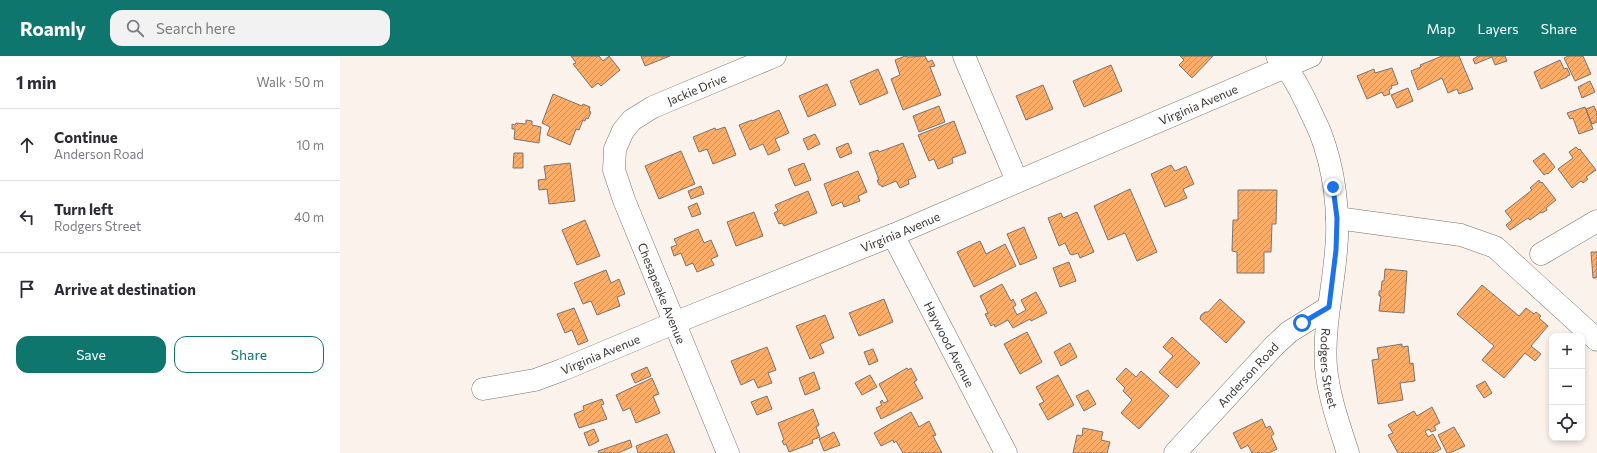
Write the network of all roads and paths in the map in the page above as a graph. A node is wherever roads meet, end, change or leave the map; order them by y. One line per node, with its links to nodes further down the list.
1 (775, 56): 5 (street, Jackie Drive)
2 (964, 56): 6 (street)
3 (1311, 56): 4 (street, Virginia Avenue)
4 (1282, 61): 6 (street, Virginia Avenue); 7 (street, Rodgers Street)
5 (624, 131): 12 (street, Chesapeake Avenue)
6 (1017, 181): 9 (street, Virginia Avenue)
7 (1337, 218): 11 (street, Rodgers Street); 13 (street)
8 (1597, 221): 10 (street)
9 (893, 235): 12 (street, Virginia Avenue); 16 (street, Haywood Avenue)
10 (1541, 254)
11 (1329, 307): 17 (street, Anderson Road); 18 (street, Rodgers Street)
12 (674, 323): 14 (street, Virginia Avenue); 15 (street, Chesapeake Avenue)
13 (1597, 340)
14 (483, 389)
15 (728, 453)
16 (1006, 453)
17 (1175, 453)
18 (1348, 453)

